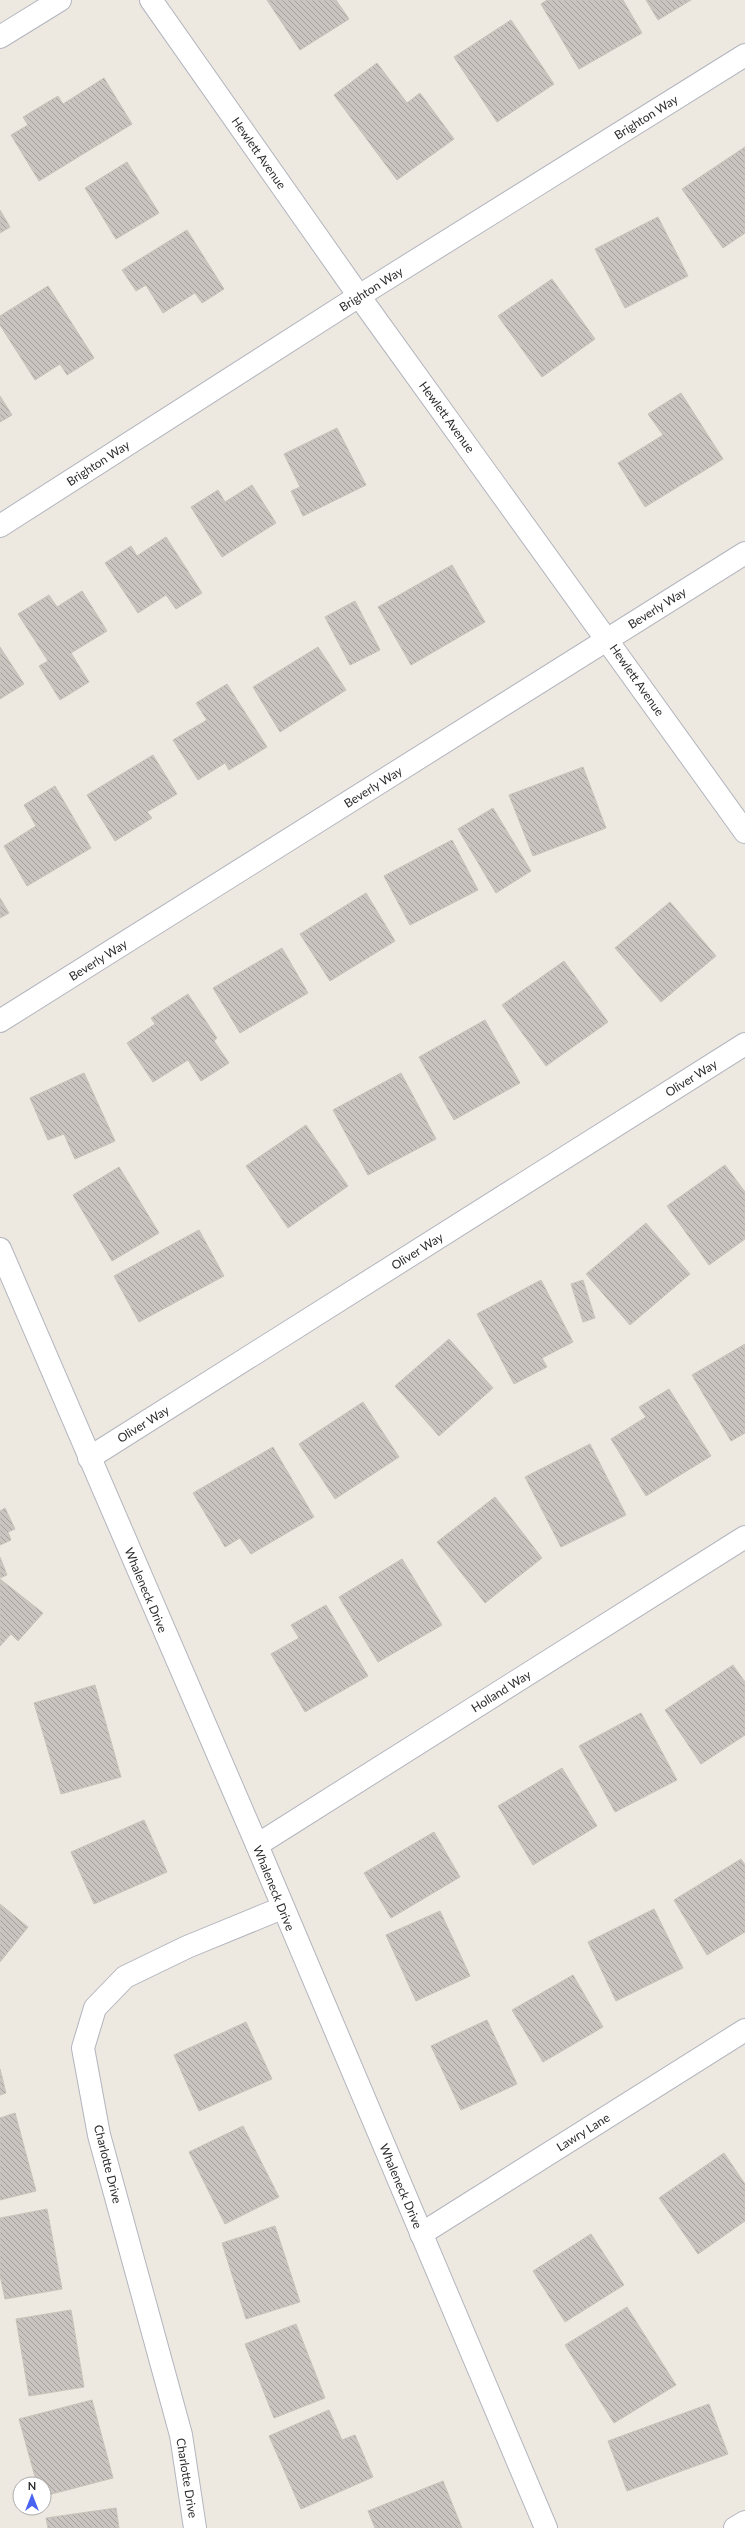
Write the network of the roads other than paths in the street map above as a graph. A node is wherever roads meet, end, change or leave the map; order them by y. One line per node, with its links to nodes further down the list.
1 (60, 0): 3 (street)
2 (151, 0): 5 (street, Hewlett Avenue)
3 (0, 37)
4 (745, 55): 5 (street, Brighton Way)
5 (359, 296): 6 (street, Brighton Way); 8 (street, Hewlett Avenue)
6 (0, 526)
7 (745, 553): 8 (street, Beverly Way)
8 (608, 639): 9 (street, Hewlett Avenue); 10 (street, Beverly Way)
9 (745, 832)
10 (0, 1021)
11 (745, 1044): 13 (street, Oliver Way)
12 (0, 1249): 13 (street, Whaleneck Drive)
13 (89, 1458): 15 (street, Whaleneck Drive)
14 (745, 1537): 15 (street, Holland Way)
15 (257, 1844): 16 (street, Whaleneck Drive)
16 (282, 1908): 18 (street, Whaleneck Drive); 20 (street, Charlotte Drive)
17 (745, 2030): 18 (street, Lawry Lane)
18 (421, 2234): 21 (street, Whaleneck Drive)
19 (745, 2522): 22 (street)
20 (194, 2528)
21 (546, 2528)
22 (735, 2528)

